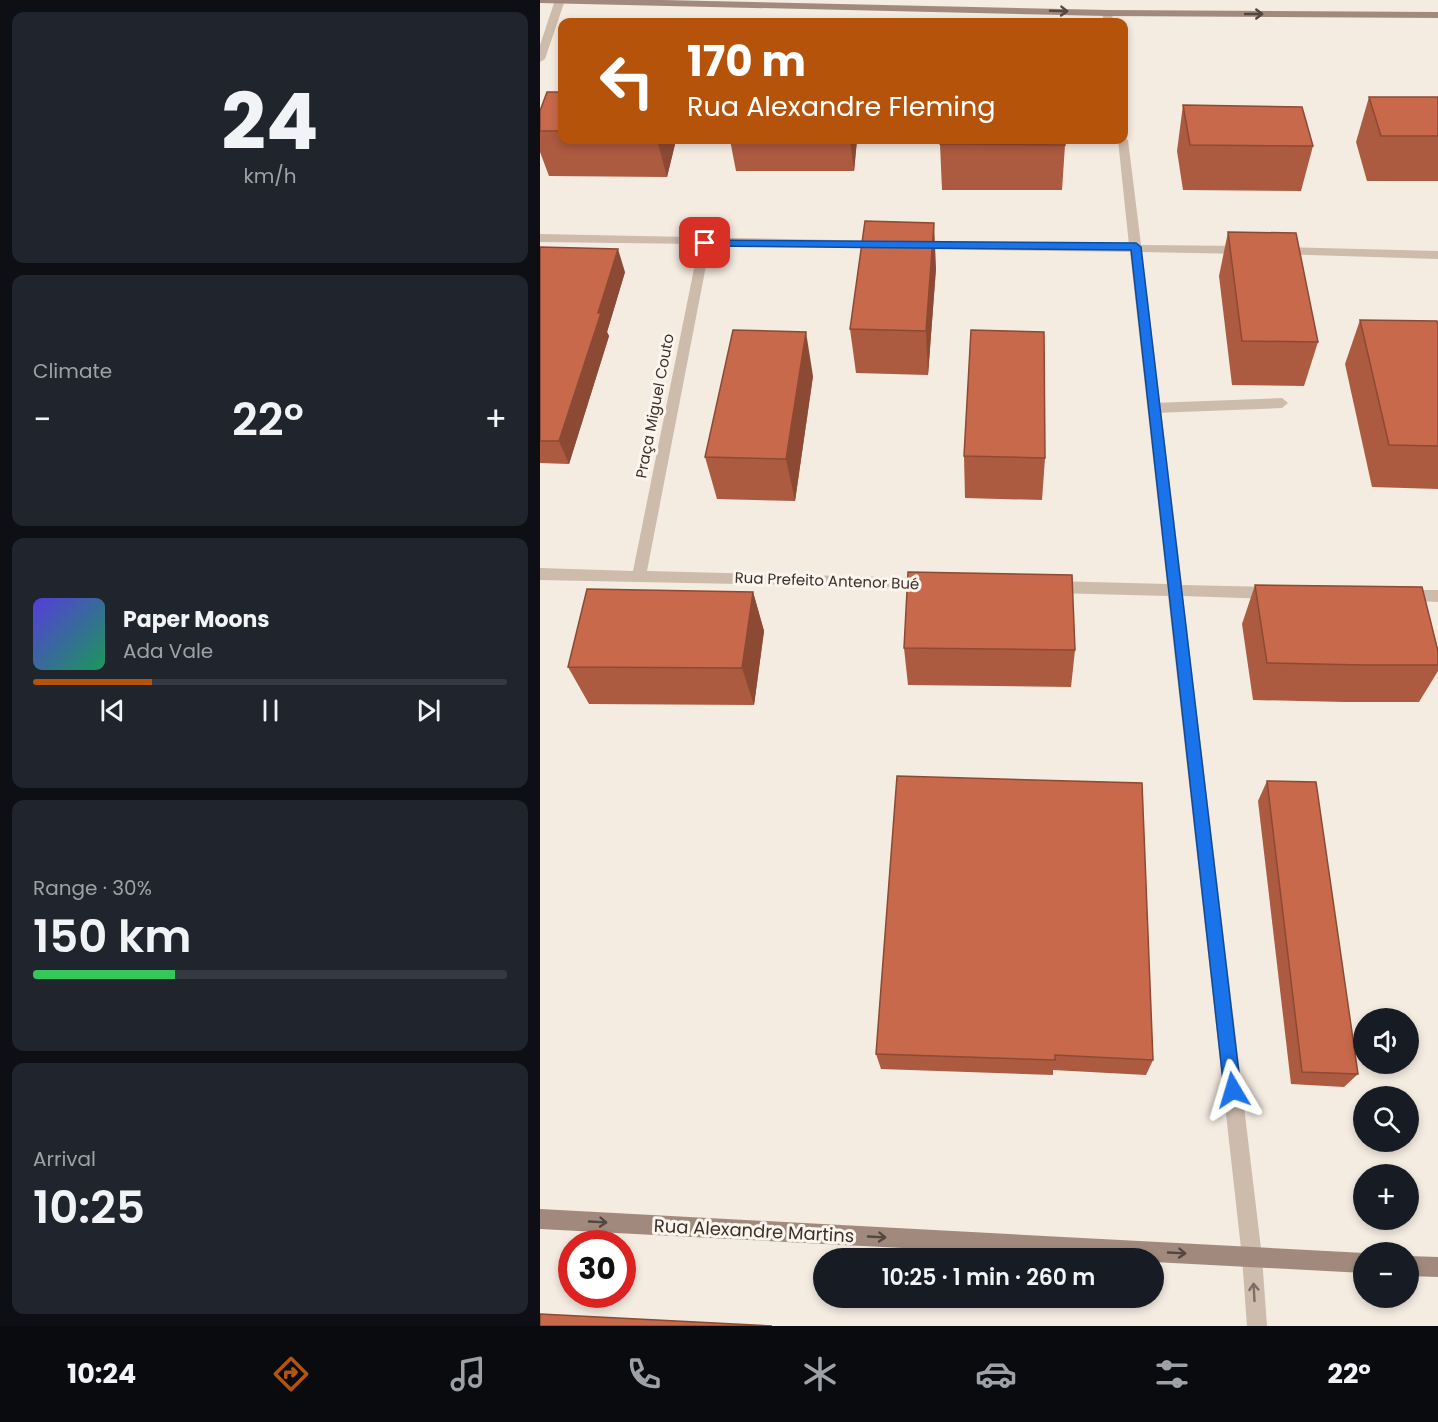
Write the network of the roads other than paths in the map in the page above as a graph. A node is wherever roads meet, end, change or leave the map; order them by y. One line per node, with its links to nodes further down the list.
1 (540, 0): 2 (main road)
2 (560, 0): 4 (main road, one-way to 4); 5 (street)
3 (1438, 15): 4 (main road, one-way to 3)
4 (1108, 18)
5 (540, 59)
6 (1123, 144): 9 (street)
7 (540, 238): 8 (street)
8 (705, 243): 9 (street); 14 (street, Praça Miguel Couto)
9 (1136, 247): 10 (street); 12 (street)
10 (1438, 255)
11 (1282, 404): 12 (street)
12 (1154, 408): 17 (street)
13 (540, 574): 14 (street, Rua Prefeito Antenor Bué)
14 (639, 576): 15 (street, Rua Prefeito Antenor Bué)
15 (936, 584)
16 (1043, 587): 17 (street)
17 (1174, 590): 18 (street); 22 (street)
18 (1282, 593)
19 (1390, 595): 20 (street)
20 (1438, 596)
21 (540, 1219): 22 (main road, Rua Alexandre Martins, one-way to 22)
22 (1252, 1257): 23 (main road, Rua Alexandre Martins); 26 (street, one-way to 22)
23 (1353, 1262)
24 (1419, 1266): 25 (main road)
25 (1438, 1267)
26 (1257, 1326)

